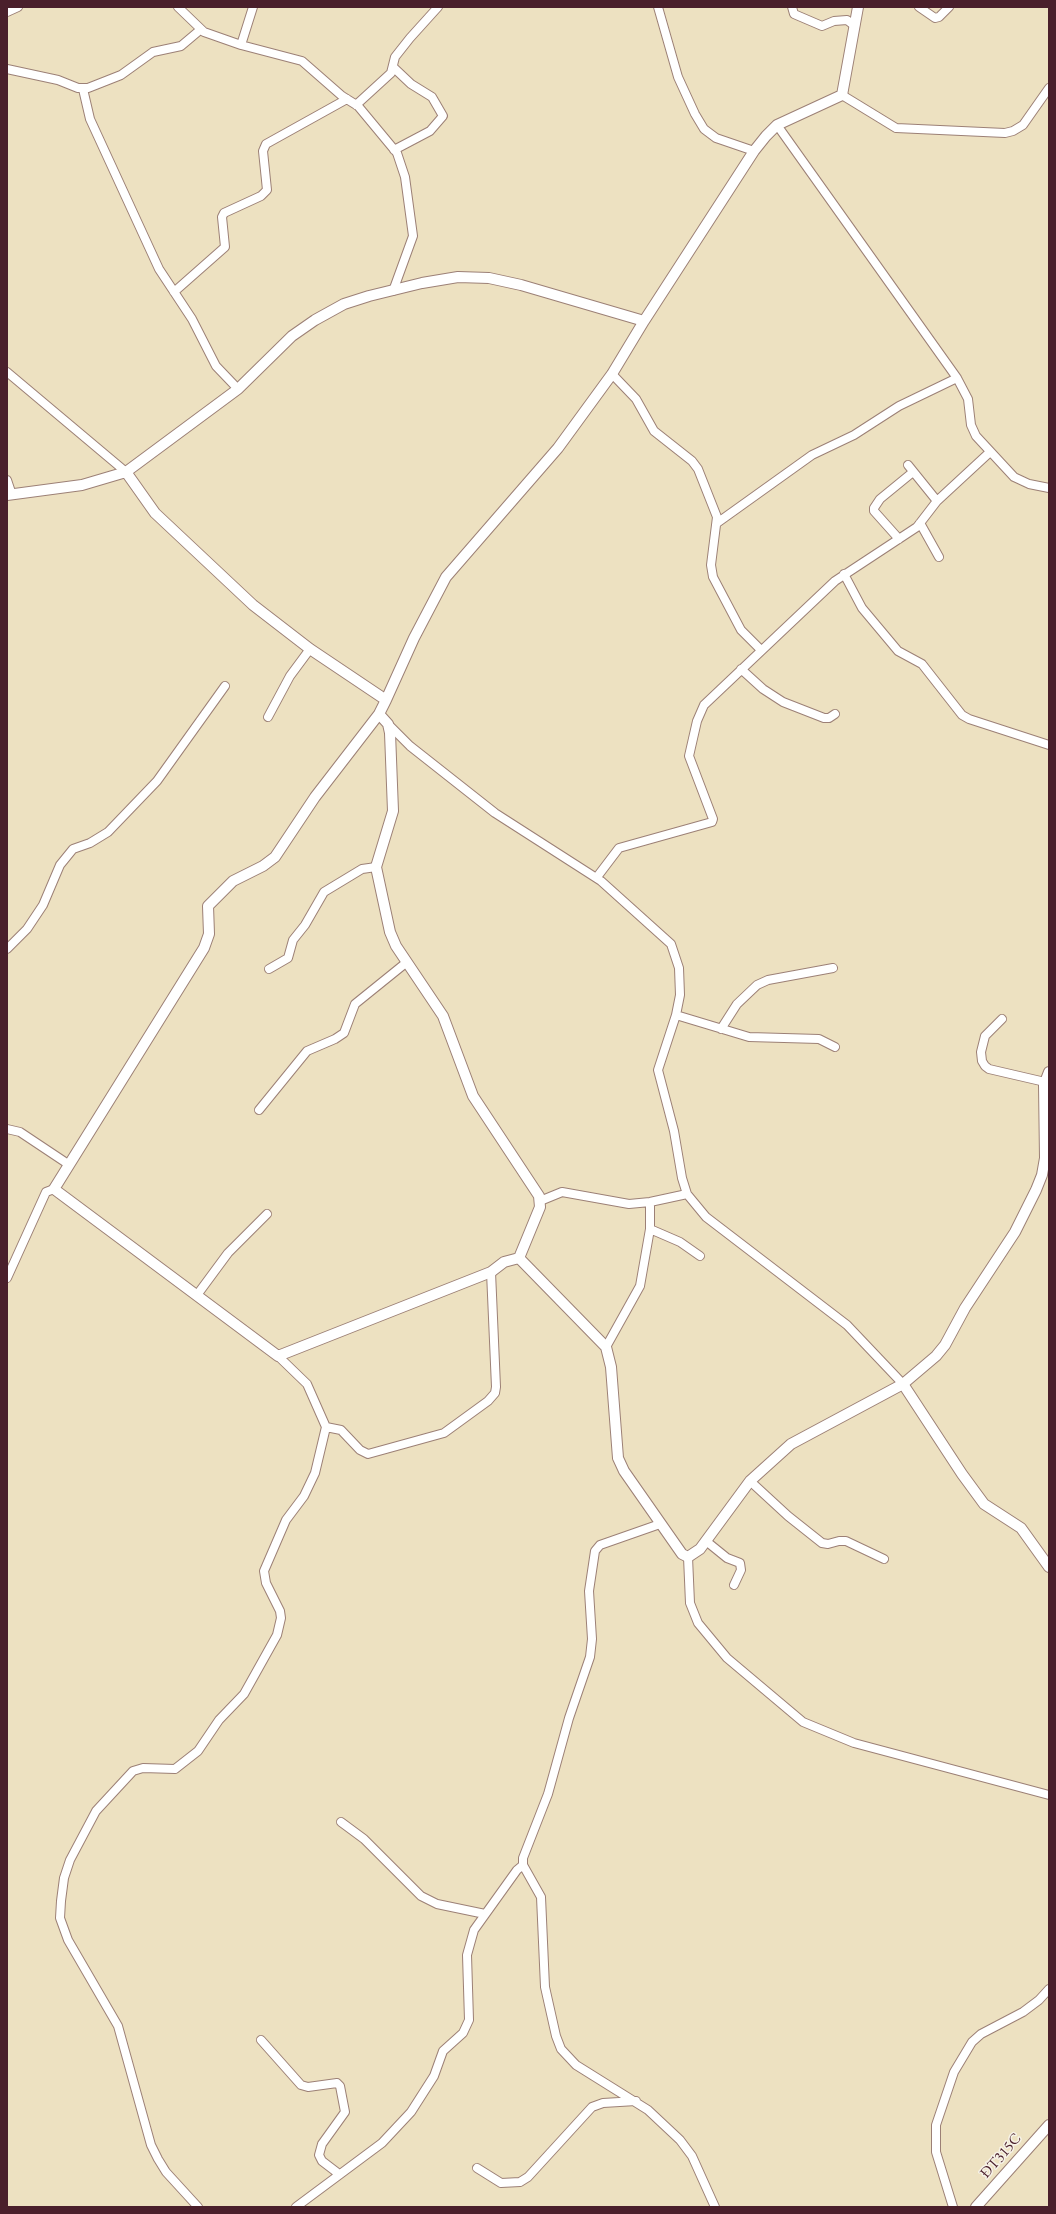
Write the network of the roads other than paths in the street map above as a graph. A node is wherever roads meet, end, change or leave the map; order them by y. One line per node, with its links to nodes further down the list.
1 (18, 7): 10 (street)
2 (178, 7): 12 (street)
3 (254, 7): 13 (street)
4 (438, 7): 14 (street)
5 (658, 7): 23 (street)
6 (792, 7): 11 (street)
7 (858, 7): 11 (street)
8 (919, 7): 9 (street)
9 (949, 7)
10 (7, 12)
11 (855, 26): 18 (street)
12 (200, 30): 13 (street); 17 (street)
13 (241, 45): 19 (street)
14 (393, 67): 20 (street); 22 (street)
15 (7, 69): 17 (street)
16 (1049, 88): 18 (street)
17 (83, 89): 25 (street)
18 (842, 95): 21 (street)
19 (347, 100): 20 (street); 25 (street)
20 (356, 104): 22 (street)
21 (777, 125): 23 (street); 29 (street)
22 (394, 150): 24 (street)
23 (754, 151): 26 (street)
24 (393, 291): 26 (street); 30 (street)
25 (174, 292): 30 (street)
26 (644, 321): 28 (street)
27 (7, 372): 33 (street)
28 (612, 374): 39 (street); 48 (street)
29 (957, 378): 31 (street); 39 (street)
30 (238, 389): 33 (street)
31 (990, 452): 36 (street); 38 (street)
32 (908, 465): 34 (street)
33 (126, 472): 37 (street); 44 (street)
34 (913, 472): 38 (street); 41 (street)
35 (7, 480): 37 (street)
36 (1049, 488)
37 (10, 495)
38 (937, 502): 40 (street)
39 (717, 523): 45 (street)
40 (920, 523): 41 (street); 42 (street)
41 (899, 540): 43 (street)
42 (939, 557)
43 (844, 574): 45 (street); 53 (street)
44 (310, 649): 48 (street); 51 (street)
45 (761, 650): 46 (street)
46 (742, 669): 50 (street); 55 (street)
47 (225, 686): 56 (street)
48 (386, 700): 49 (street)
49 (379, 714): 52 (street); 67 (street)
50 (836, 714)
51 (268, 717)
52 (388, 724): 54 (street); 55 (street)
53 (1049, 745)
54 (376, 867): 57 (street); 59 (street)
55 (597, 877): 60 (street)
56 (7, 949)
57 (407, 962): 65 (street); 71 (street)
58 (833, 968): 62 (street)
59 (269, 969)
60 (676, 1015): 62 (street); 70 (street)
61 (1002, 1019): 64 (street)
62 (721, 1029): 63 (street)
63 (835, 1047)
64 (1047, 1077): 68 (street)
65 (259, 1110)
66 (7, 1129): 67 (street)
67 (68, 1164): 69 (street)
68 (1046, 1176): 82 (street)
69 (54, 1188): 78 (street); 79 (street)
70 (687, 1194): 72 (street); 82 (street)
71 (540, 1201): 72 (street); 76 (street)
72 (650, 1202): 74 (street)
73 (267, 1214): 79 (street)
74 (650, 1229): 75 (street); 80 (street)
75 (700, 1256)
76 (519, 1258): 77 (street); 80 (street)
77 (491, 1272): 81 (street); 83 (street)
78 (7, 1278)
79 (197, 1295): 81 (street)
80 (606, 1347): 85 (street)
81 (278, 1356): 83 (street)
82 (903, 1384): 84 (street); 89 (street)
83 (326, 1427): 101 (street)
84 (750, 1481): 86 (street); 88 (street)
85 (660, 1524): 87 (street); 93 (street)
86 (706, 1541): 87 (street); 90 (street)
87 (688, 1557): 91 (street)
88 (884, 1559)
89 (1049, 1567)
90 (734, 1585)
91 (1049, 1795)
92 (341, 1822): 94 (street)
93 (523, 1864): 94 (street); 97 (street)
94 (485, 1914): 100 (street)
95 (1049, 1989): 104 (street)
96 (261, 2040): 100 (street)
97 (636, 2101): 99 (street); 103 (street)
98 (1049, 2125): 105 (street, ĐT315C)
99 (477, 2168)
100 (339, 2174): 102 (street)
101 (198, 2207)
102 (296, 2207)
103 (715, 2207)
104 (953, 2207)
105 (976, 2207)

